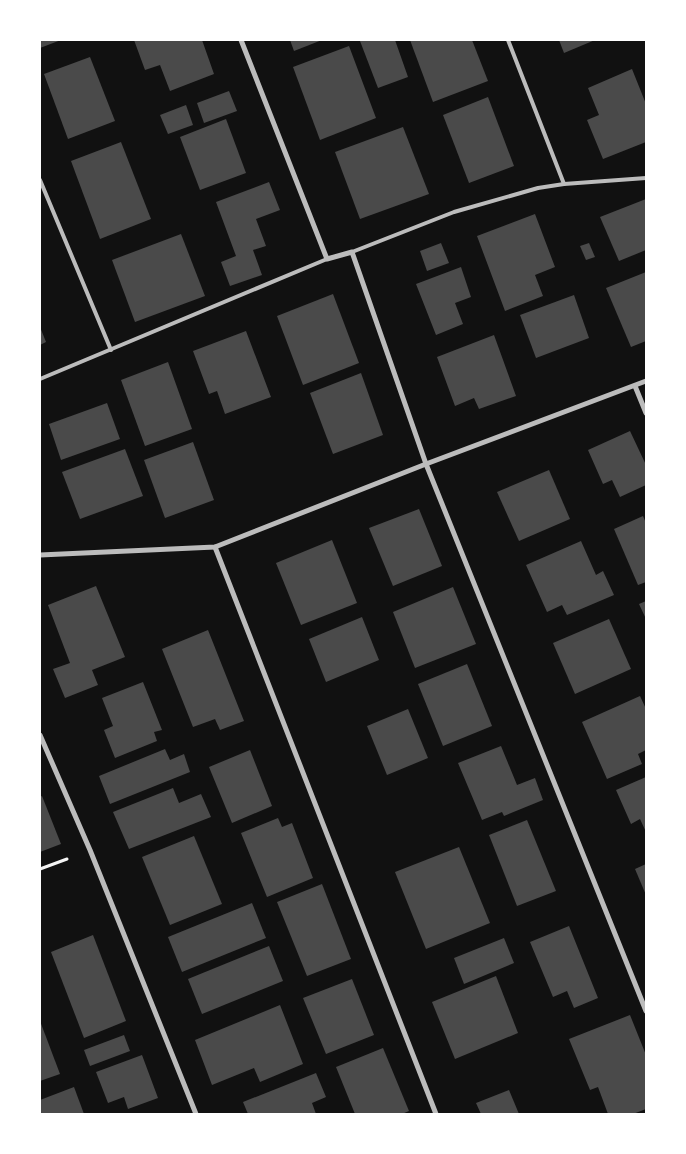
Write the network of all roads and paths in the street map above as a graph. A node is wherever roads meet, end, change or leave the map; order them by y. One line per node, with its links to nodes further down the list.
1 (242, 40): 7 (street)
2 (508, 40): 5 (lane)
3 (646, 178): 5 (lane)
4 (40, 180): 8 (lane)
5 (564, 184): 6 (lane)
6 (352, 252): 7 (street); 13 (street)
7 (327, 259): 8 (lane)
8 (112, 350): 9 (lane)
9 (40, 379)
10 (646, 381): 11 (street)
11 (635, 386): 12 (street); 13 (street)
12 (646, 413)
13 (426, 464): 14 (street); 19 (street)
14 (215, 547): 15 (street); 21 (street)
15 (40, 554)
16 (40, 735): 17 (street)
17 (90, 850): 18 (path); 20 (street)
18 (40, 870)
19 (646, 1011)
20 (196, 1114)
21 (436, 1114)

